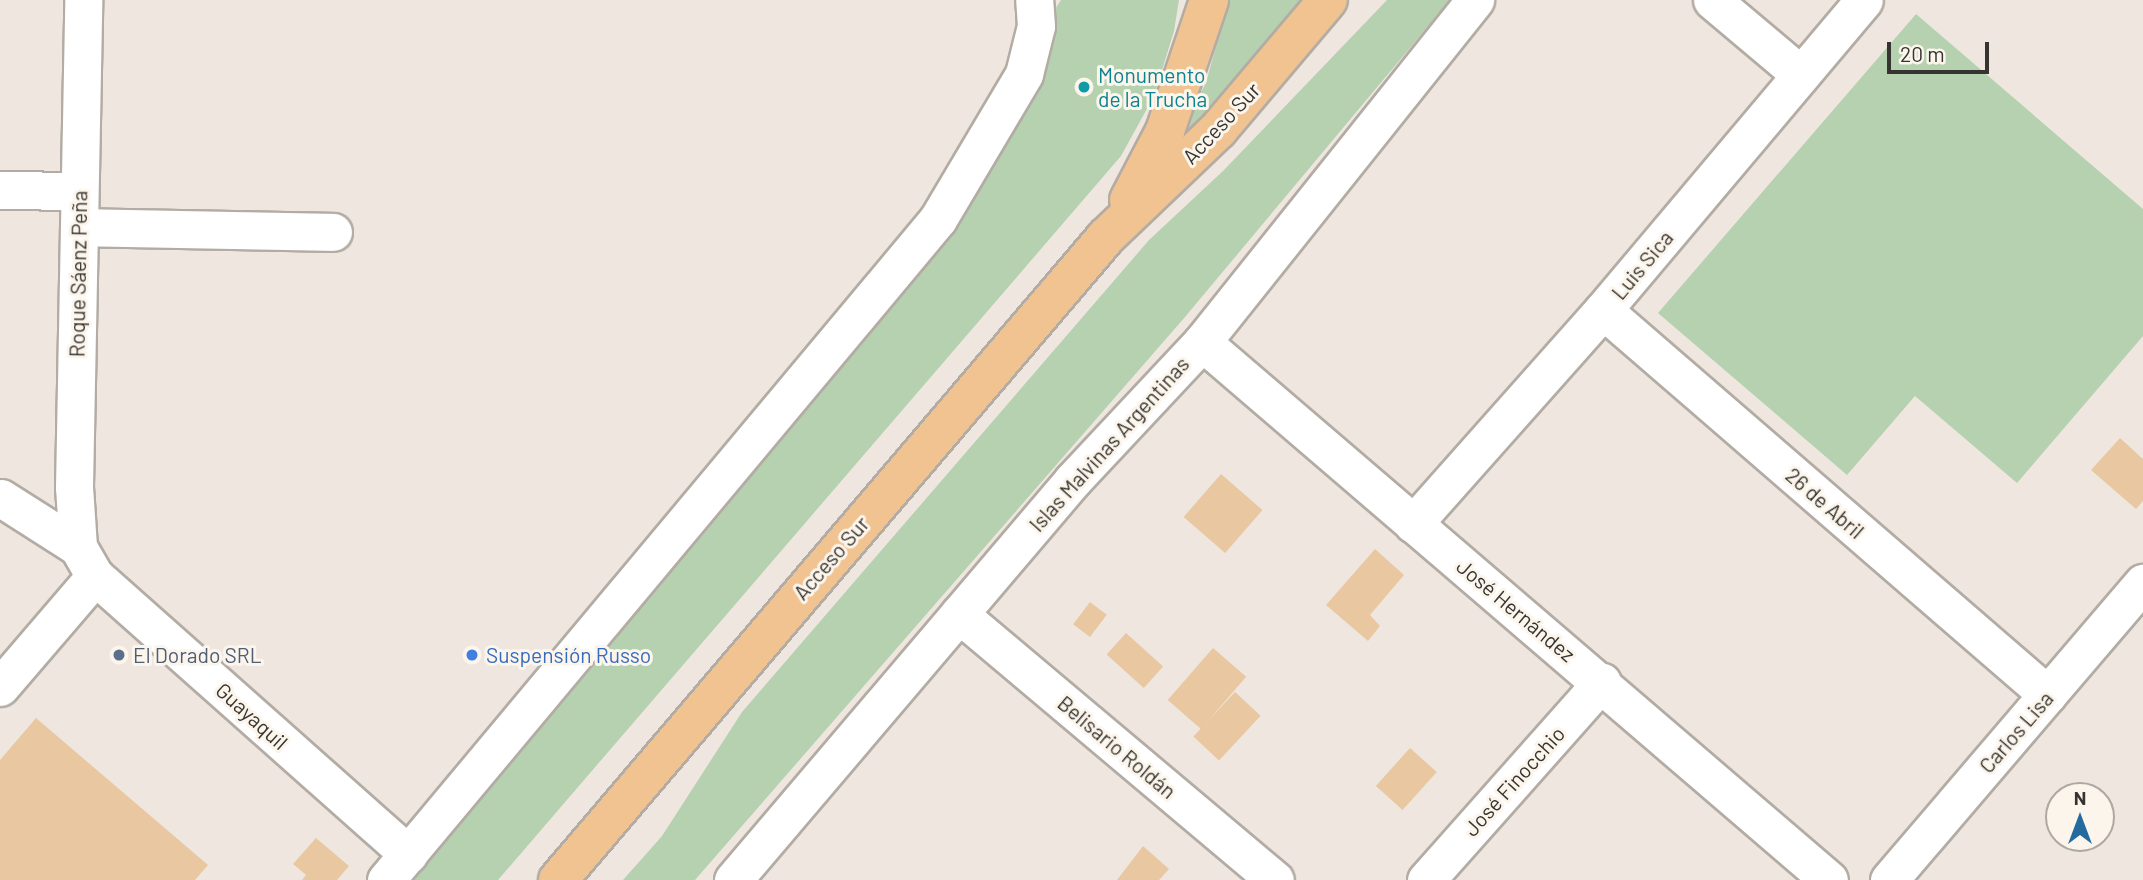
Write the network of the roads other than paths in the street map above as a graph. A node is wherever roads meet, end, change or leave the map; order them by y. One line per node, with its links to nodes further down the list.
1 (83, 0): 12 (street, Roque Sáenz Peña)
2 (1034, 0): 27 (street)
3 (1209, 0): 15 (main road, Acceso Sur)
4 (1328, 0): 9 (main road, Acceso Sur)
5 (1340, 0): 9 (main road)
6 (1475, 0): 17 (street, Islas Malvinas Argentinas)
7 (1712, 0): 10 (street)
8 (1864, 0): 10 (street, Luis Sica)
9 (1303, 31): 15 (main road, Acceso Sur)
10 (1801, 75): 16 (street, Luis Sica)
11 (0, 190): 12 (street)
12 (79, 191): 13 (street, Roque Sáenz Peña)
13 (79, 227): 14 (street); 18 (street, Roque Sáenz Peña)
14 (333, 232)
15 (1106, 237): 28 (main road, Acceso Sur)
16 (1603, 310): 20 (street, Luis Sica); 26 (street, 26 de Abril)
17 (1202, 342): 20 (street, José Hernández); 23 (street, Islas Malvinas Argentinas)
18 (74, 487): 19 (street, Guayaquil); 21 (street, Roque Sáenz Peña)
19 (1, 498): 21 (street, Guayaquil)
20 (1413, 524): 24 (street, José Hernández)
21 (87, 561): 25 (street); 27 (street, Guayaquil)
22 (2143, 583): 26 (street, Carlos Lisa)
23 (959, 614): 29 (street, Islas Malvinas Argentinas); 30 (street, Belisario Roldán)
24 (1602, 682): 31 (street, José Finocchio); 32 (street, José Hernández)
25 (0, 687)
26 (2048, 695): 33 (street, Carlos Lisa)
27 (397, 867)
28 (558, 880)
29 (733, 880)
30 (1275, 880)
31 (1426, 880)
32 (1829, 880)
33 (1889, 880)

